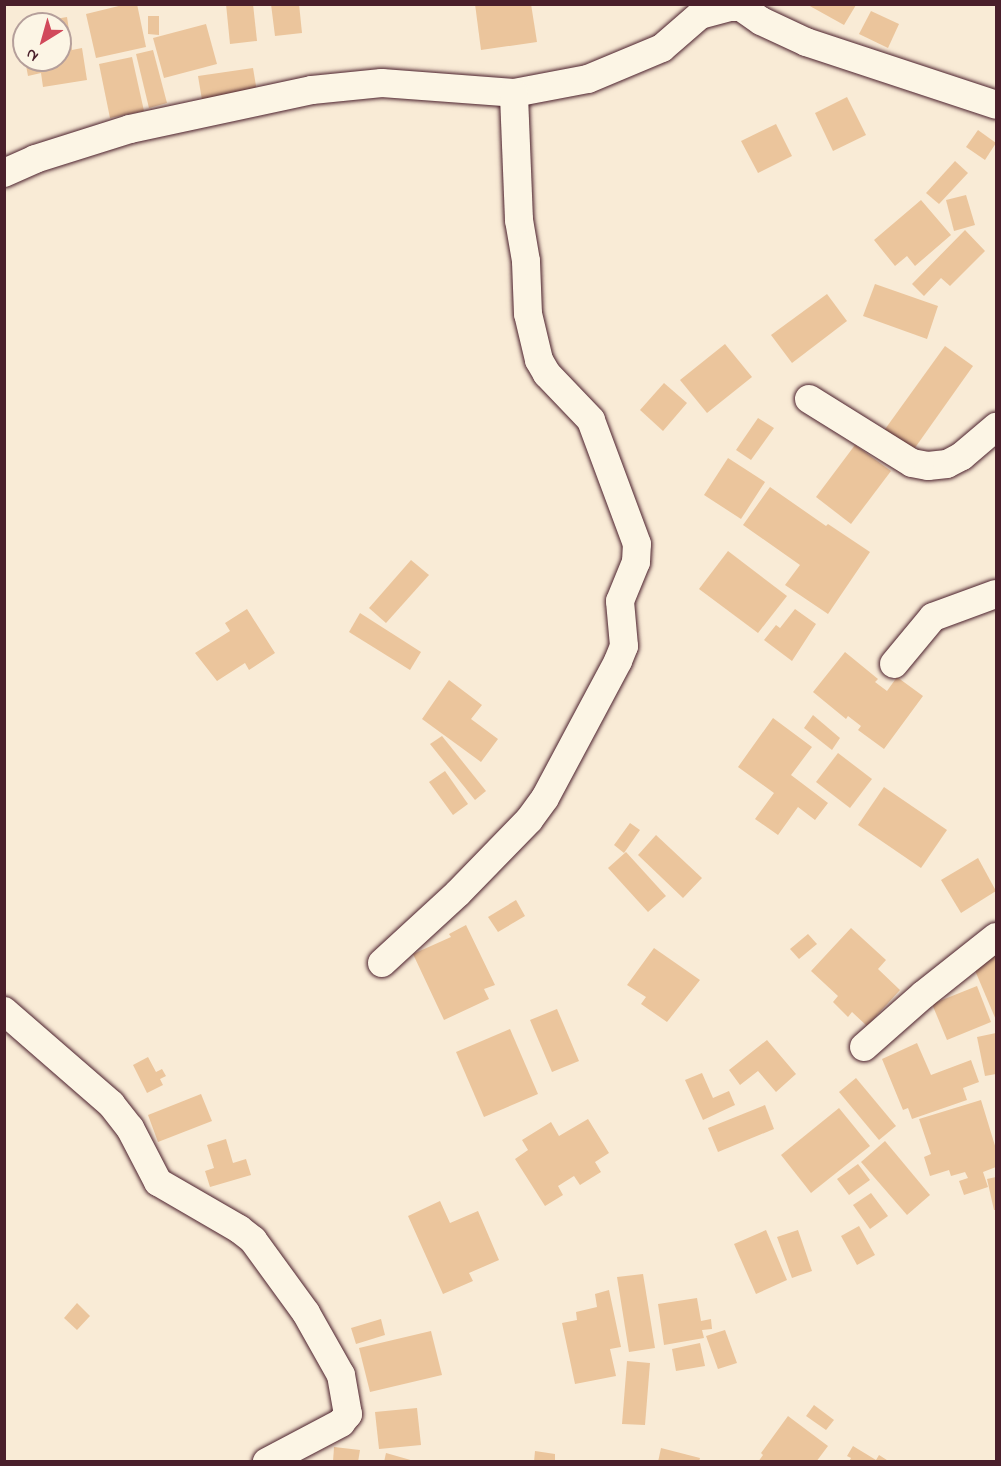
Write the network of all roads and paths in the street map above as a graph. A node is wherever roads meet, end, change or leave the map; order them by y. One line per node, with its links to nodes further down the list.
1 (766, 13): 2 (street); 3 (street)
2 (514, 93): 4 (street); 10 (street)
3 (996, 105)
4 (4, 173)
5 (809, 399): 6 (street)
6 (996, 427)
7 (996, 594): 8 (street)
8 (894, 664)
9 (996, 937): 12 (street)
10 (382, 963)
11 (4, 1011): 13 (street)
12 (864, 1047)
13 (267, 1461)

